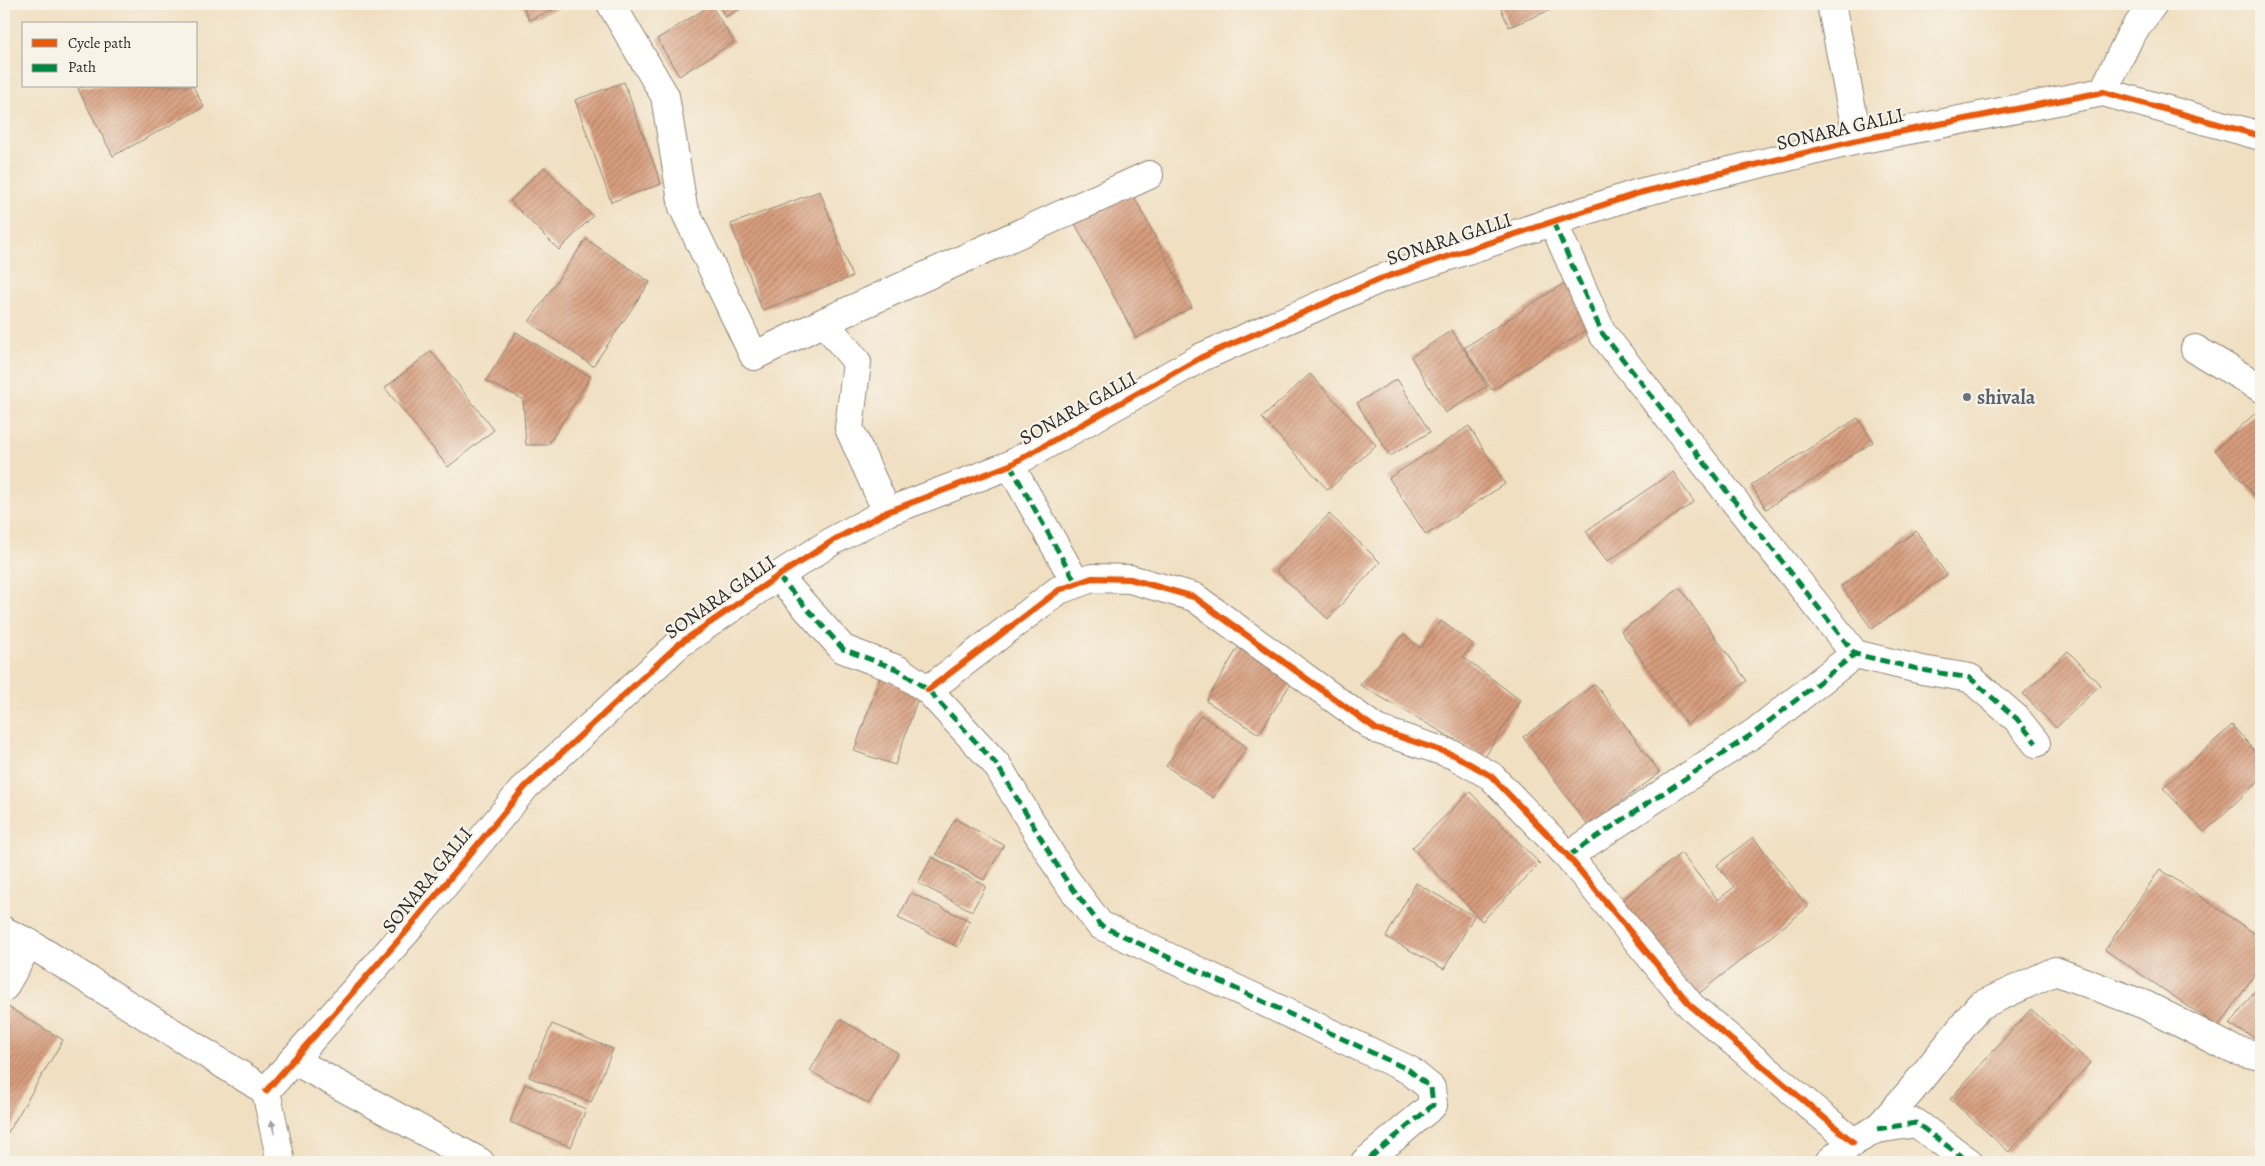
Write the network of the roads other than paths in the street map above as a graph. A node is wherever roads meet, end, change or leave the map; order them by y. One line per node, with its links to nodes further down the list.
1 (611, 4): 9 (street)
2 (1831, 4): 6 (street)
3 (2153, 4): 4 (street)
4 (2103, 92): 5 (street); 6 (street, SONARA GALLI)
5 (2261, 136)
6 (1858, 140): 8 (street, SONARA GALLI)
7 (1149, 175): 9 (street)
8 (1553, 222): 12 (street, SONARA GALLI); 16 (street)
9 (824, 322): 13 (street)
10 (2195, 350): 11 (street)
11 (2261, 388)
12 (1010, 465): 13 (street, SONARA GALLI); 15 (street)
13 (887, 512): 14 (street, SONARA GALLI)
14 (778, 576): 17 (street); 24 (street, SONARA GALLI)
15 (1076, 584): 17 (street); 19 (street)
16 (1855, 654): 18 (street); 19 (street)
17 (928, 690): 30 (street)
18 (2036, 743)
19 (1568, 856): 27 (street)
20 (4, 931): 21 (street)
21 (29, 943): 22 (street); 25 (street)
22 (4, 987)
23 (2261, 1056): 26 (street)
24 (293, 1060): 25 (street, SONARA GALLI); 29 (street)
25 (266, 1091): 28 (street, one-way to 25)
26 (1877, 1129): 27 (street); 32 (street)
27 (1853, 1142): 31 (street)
28 (281, 1162)
29 (480, 1162)
30 (1365, 1162)
31 (1829, 1162)
32 (1969, 1162)

